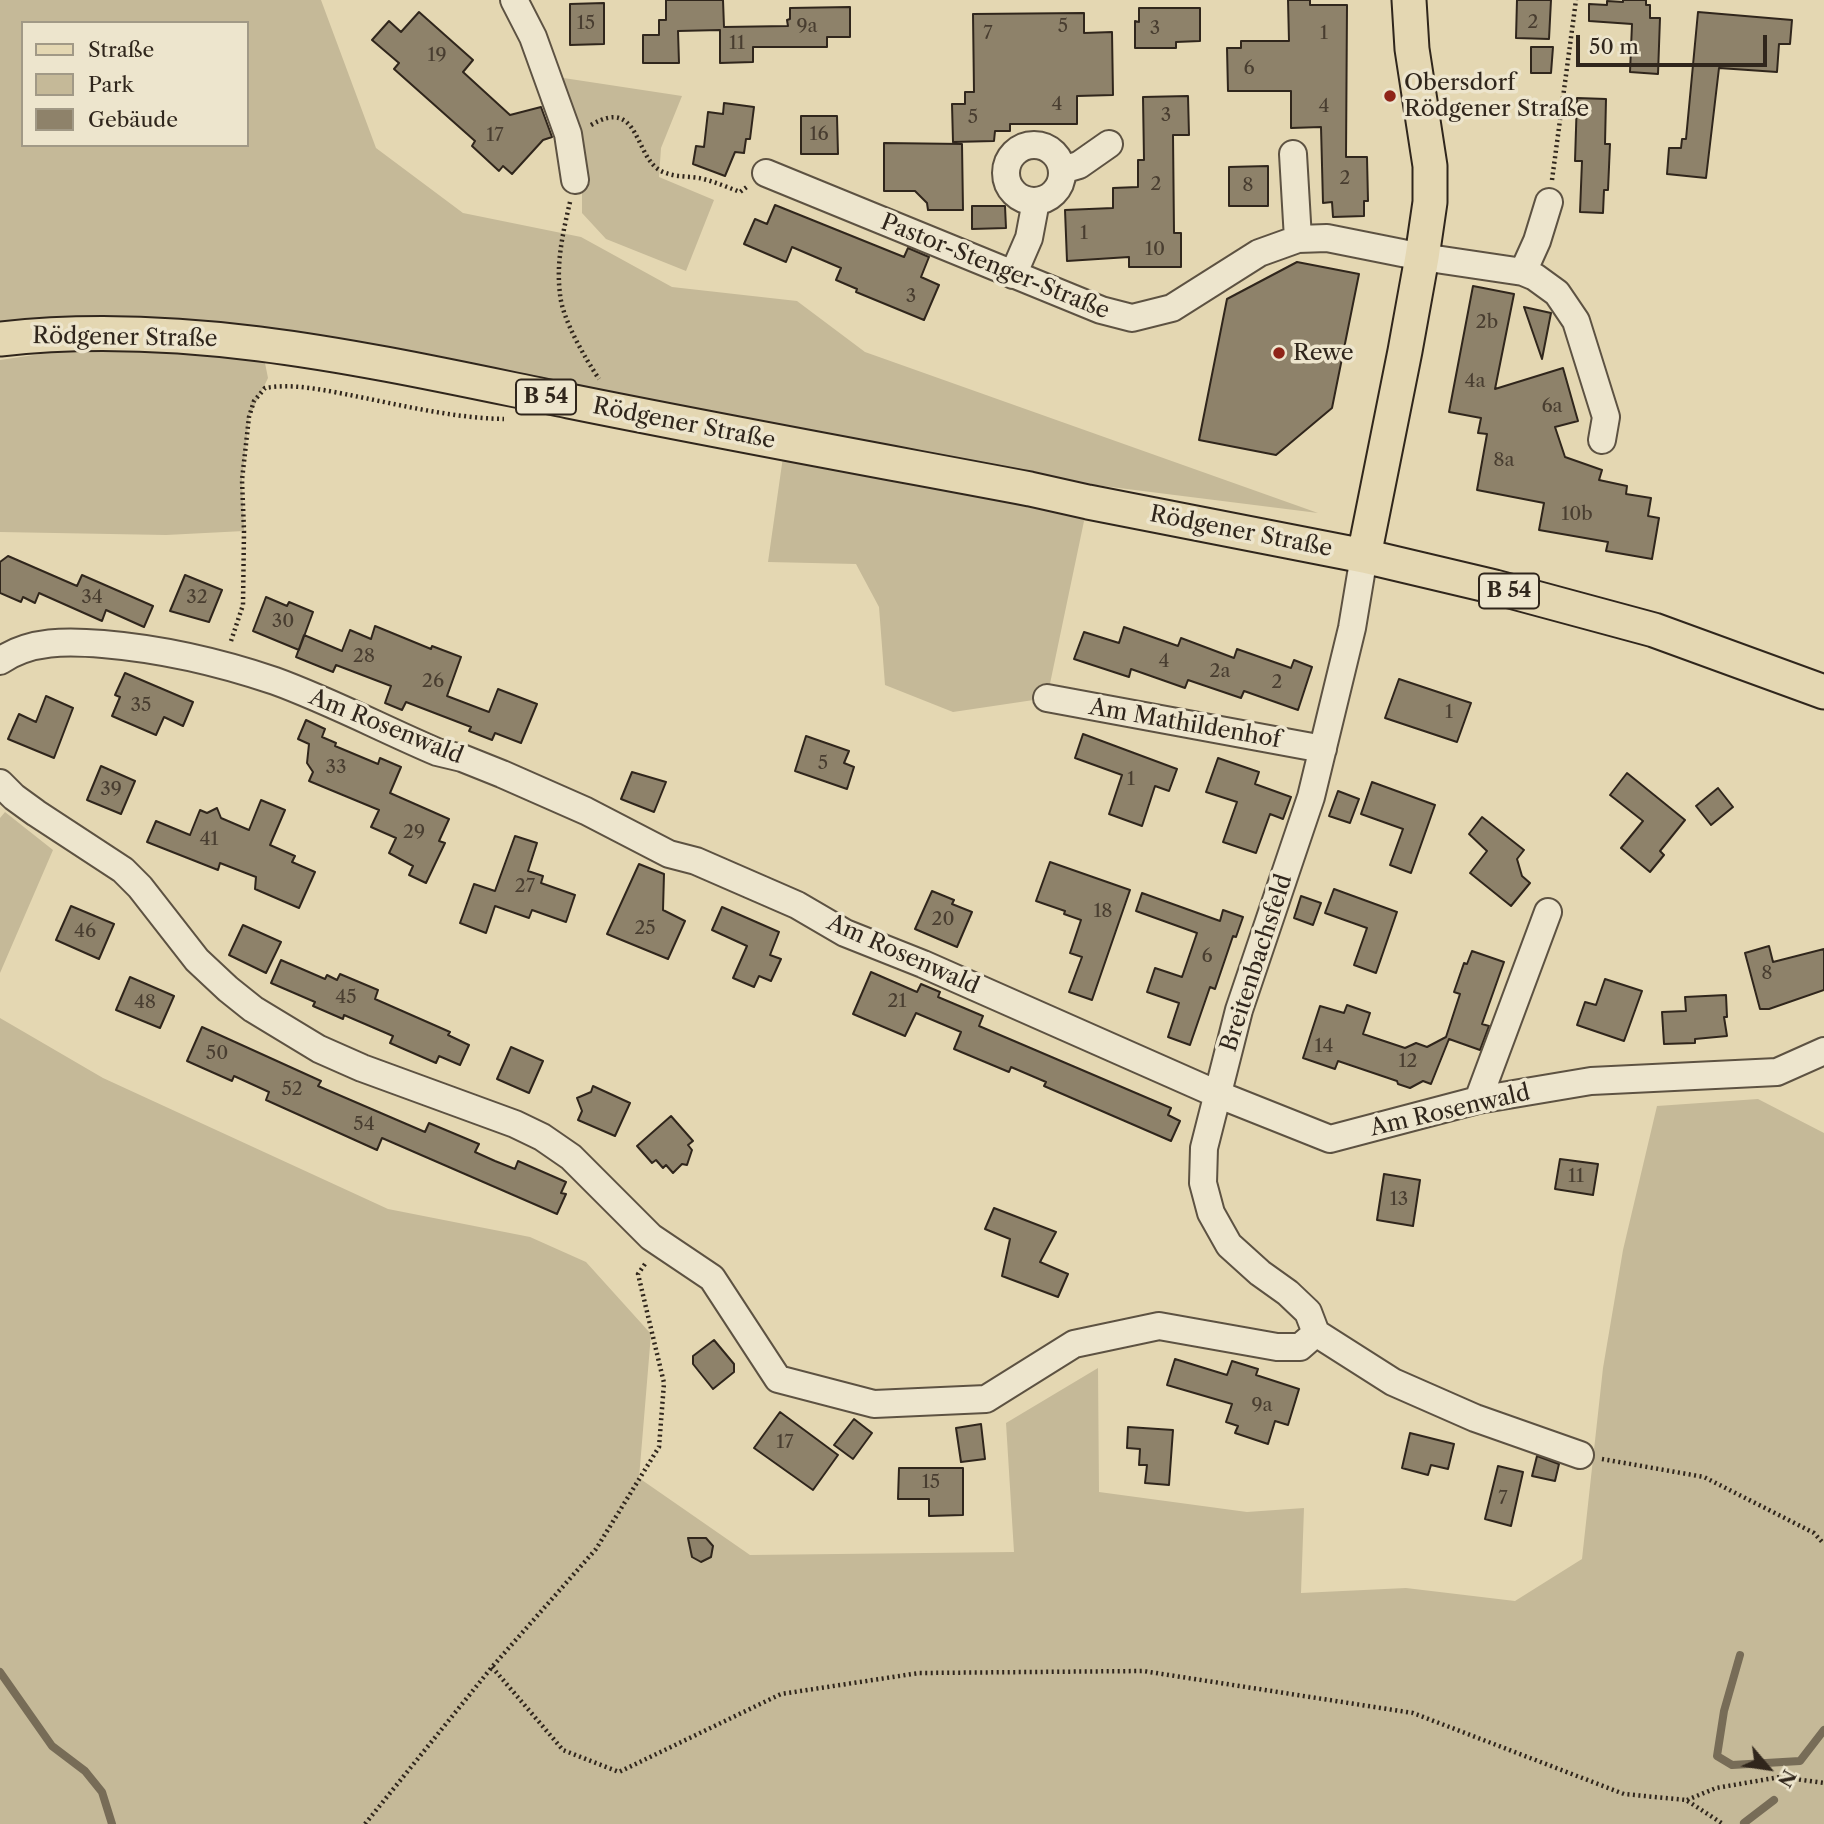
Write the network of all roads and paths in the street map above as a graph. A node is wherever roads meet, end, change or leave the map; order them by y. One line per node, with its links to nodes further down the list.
1 (514, 0): 4 (street)
2 (1409, 0): 13 (main road, Rödgener Straße)
3 (1576, 0): 11 (path)
4 (568, 134): 8 (path); 9 (street)
5 (1110, 144): 7 (street)
6 (1293, 155): 12 (street)
7 (1062, 170): 10 (street); 10 (street)
8 (766, 173): 15 (street, Pastor-Stenger-Straße)
9 (575, 180): 17 (path)
10 (1036, 201): 15 (street)
11 (1549, 202): 14 (street)
12 (1298, 239): 13 (street, Pastor-Stenger-Straße); 15 (street, Pastor-Stenger-Straße)
13 (1422, 257): 14 (street, Pastor-Stenger-Straße); 20 (main road, Rödgener Straße)
14 (1523, 272): 19 (street)
15 (1013, 275)
16 (0, 339): 17 (main road, Rödgener Straße / B 54)
17 (609, 409): 20 (main road, Rödgener Straße / B 54)
18 (514, 420): 22 (path)
19 (1602, 440)
20 (1364, 556): 23 (main road, Rödgener Straße / B 54); 25 (street, Breitenbachsfeld)
21 (0, 661): 22 (street, Am Rosenwald)
22 (222, 665): 29 (street, Am Rosenwald)
23 (1824, 692)
24 (1047, 698): 25 (street, Am Mathildenhof)
25 (1323, 749): 29 (street, Breitenbachsfeld)
26 (0, 783): 31 (street)
27 (1548, 912): 30 (street)
28 (1824, 1051): 30 (street, Am Rosenwald)
29 (1217, 1094): 30 (street, Am Rosenwald); 32 (street, Breitenbachsfeld)
30 (1478, 1100)
31 (654, 1239): 32 (street); 35 (path)
32 (1316, 1333): 33 (street, Breitenbachsfeld)
33 (1580, 1455): 34 (path)
34 (1824, 1544)
35 (492, 1667): 37 (path); 38 (path)
36 (1824, 1783): 37 (path)
37 (1686, 1800): 39 (path)
38 (365, 1824)
39 (1723, 1824)

